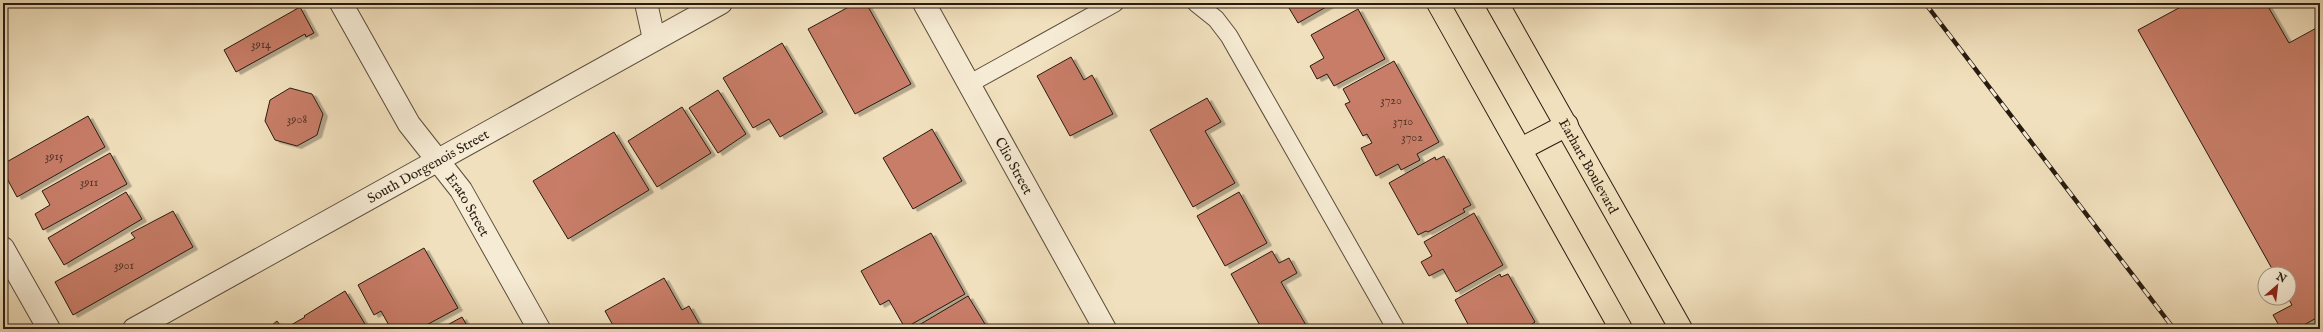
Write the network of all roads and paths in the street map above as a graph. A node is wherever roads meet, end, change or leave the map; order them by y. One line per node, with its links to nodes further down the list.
1 (341, 3): 13 (street, Erato Street)
2 (646, 3): 9 (street)
3 (721, 3): 9 (street, South Dorgenois Street)
4 (924, 3): 10 (street, Clio Street)
5 (1115, 3): 10 (lane)
6 (1196, 3): 19 (lane)
7 (1438, 3): 12 (main road)
8 (1498, 3): 11 (main road, Earhart Boulevard)
9 (654, 39): 13 (street, South Dorgenois Street)
10 (969, 84): 18 (street, Clio Street)
11 (1567, 125): 12 (main road); 21 (main road, Earhart Boulevard)
12 (1521, 149): 20 (main road)
13 (437, 160): 16 (street, South Dorgenois Street); 17 (street, Erato Street)
14 (3, 248): 15 (street)
15 (49, 329)
16 (134, 329)
17 (539, 329)
18 (1105, 329)
19 (1396, 329)
20 (1621, 329)
21 (1681, 329)

